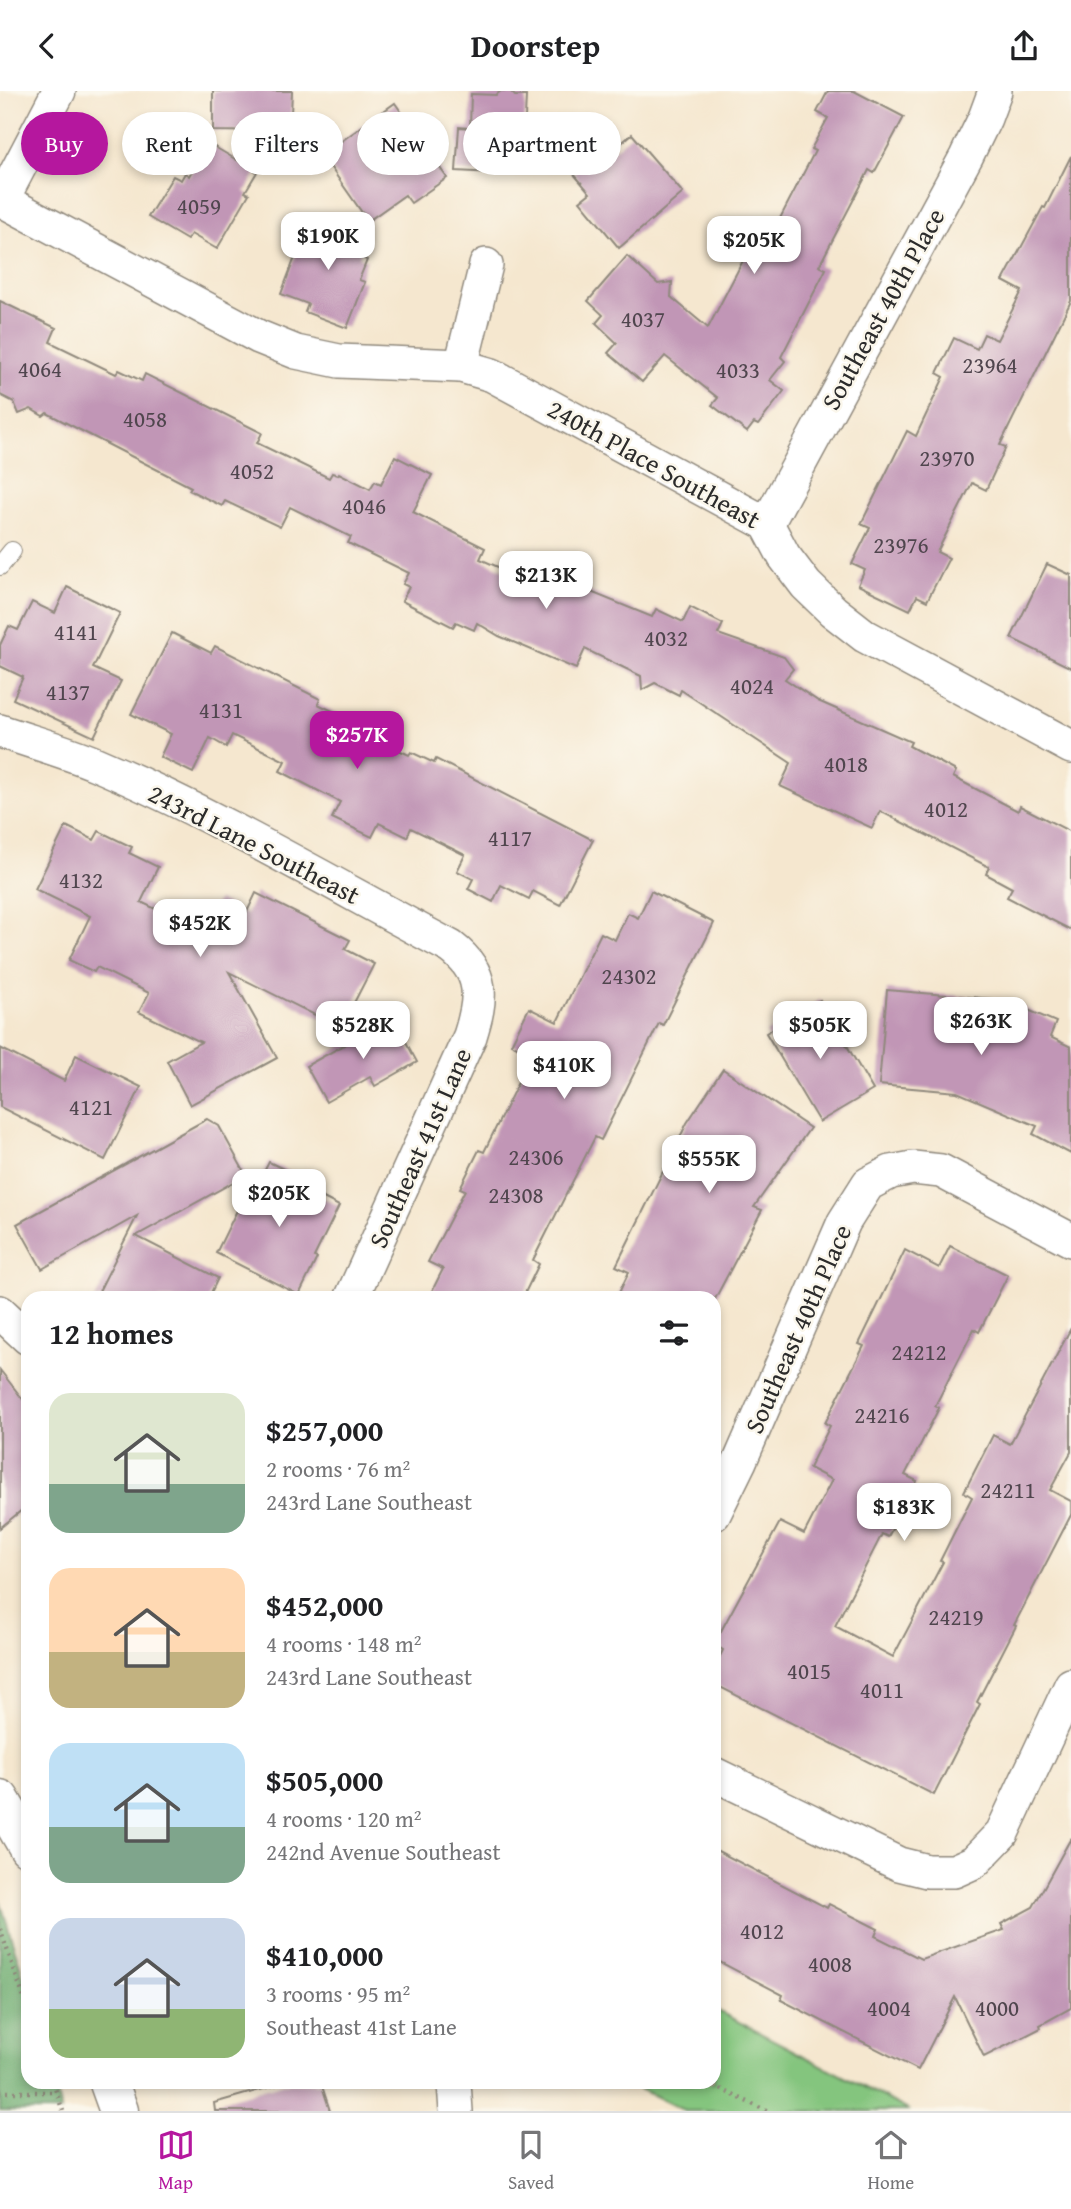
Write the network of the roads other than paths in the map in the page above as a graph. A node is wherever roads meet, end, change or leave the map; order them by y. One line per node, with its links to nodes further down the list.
1 (59, 91): 3 (street, 240th Place Southeast)
2 (995, 91): 6 (street, Southeast 40th Place)
3 (1, 200): 5 (street, 240th Place Southeast)
4 (486, 265): 5 (street)
5 (461, 366): 6 (street, 240th Place Southeast)
6 (767, 524): 10 (street, 240th Place Southeast)
7 (12, 551): 8 (lane)
8 (0, 566)
9 (0, 731): 11 (street, 243rd Lane Southeast)
10 (1071, 747)
11 (480, 994): 13 (street, Southeast 41st Lane)
12 (1071, 1240): 16 (street, Southeast 40th Place)
13 (355, 1291)
14 (0, 1311): 15 (street)
15 (21, 1331)
16 (721, 1500)
17 (1071, 1685): 18 (street)
18 (721, 1776)
19 (0, 1799): 20 (street)
20 (21, 1835)
21 (111, 2089): 23 (street)
22 (454, 2089): 24 (street)
23 (119, 2111)
24 (456, 2111)

